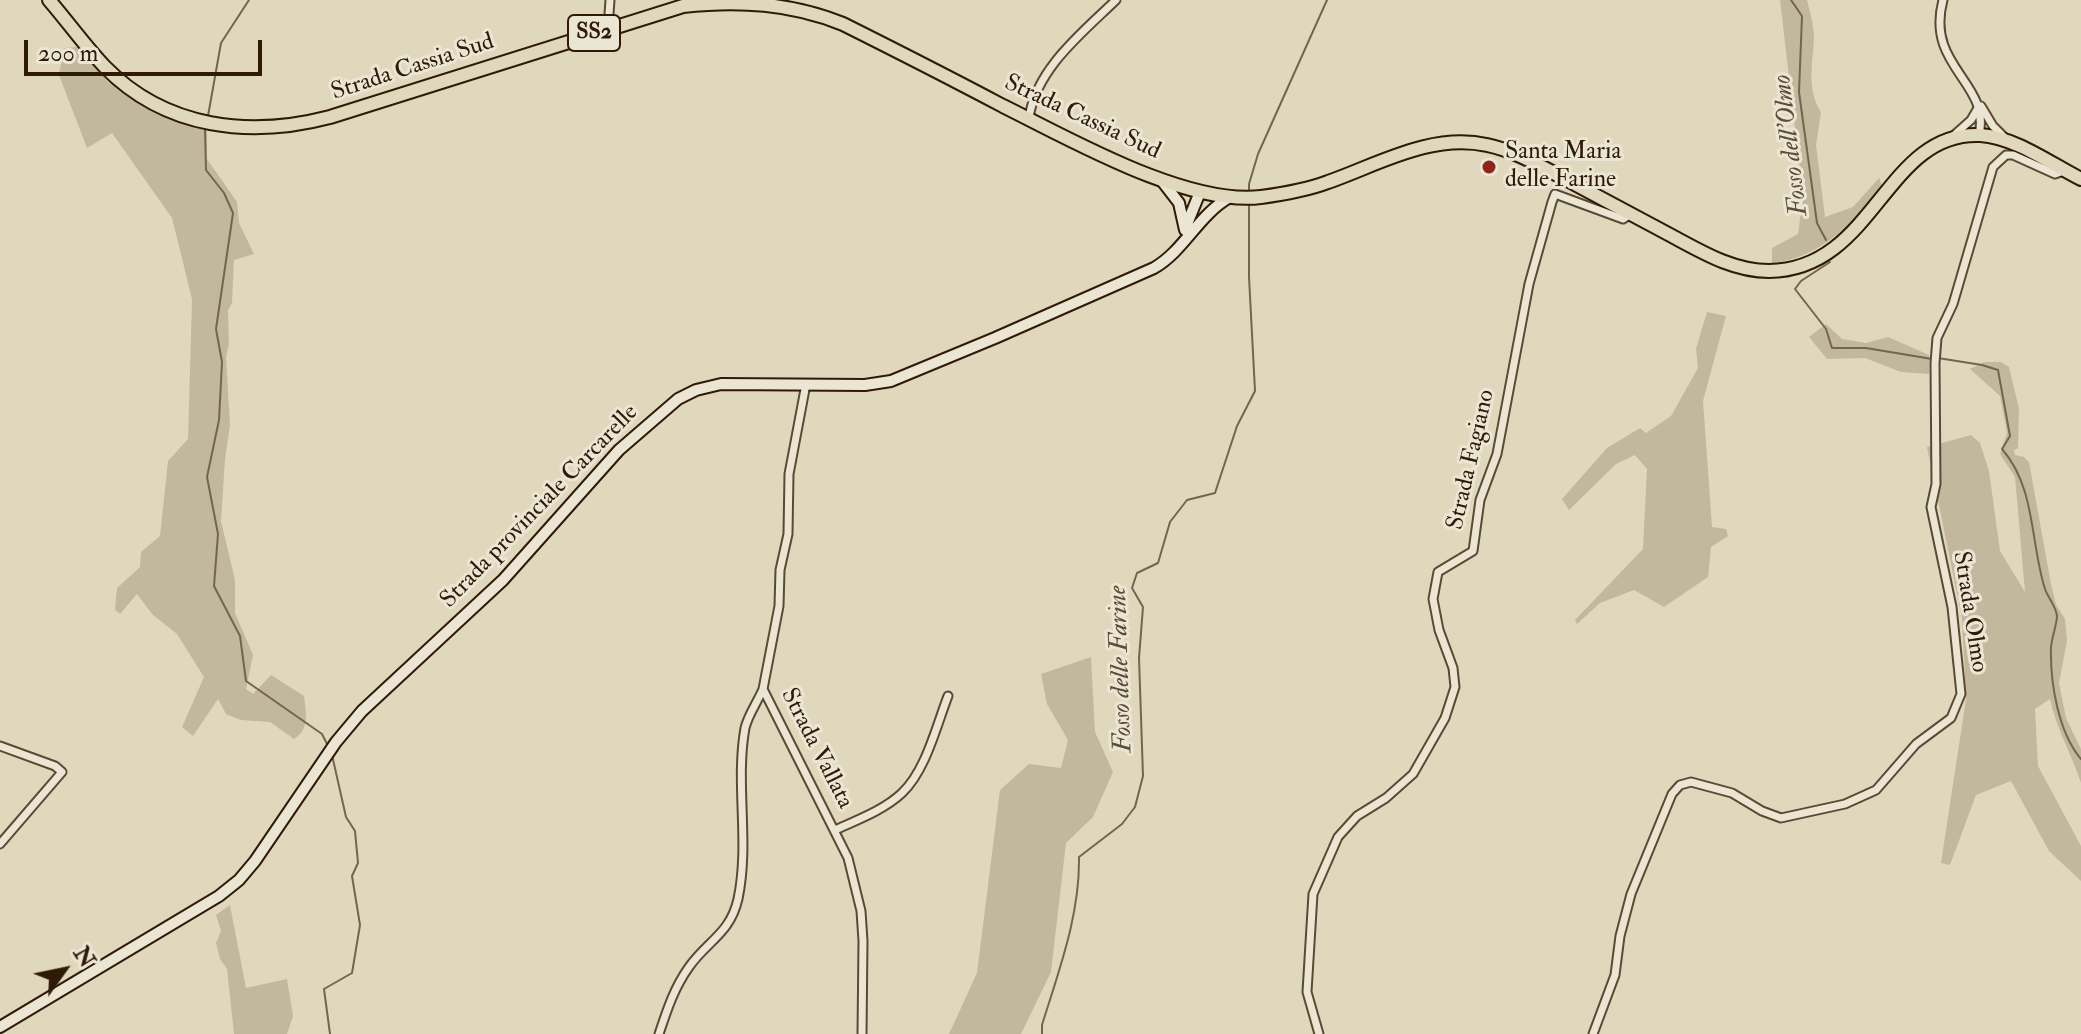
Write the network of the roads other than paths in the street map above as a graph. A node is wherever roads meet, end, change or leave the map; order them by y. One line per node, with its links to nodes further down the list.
1 (49, 0): 5 (main road, Strada Cassia Sud / SS2)
2 (610, 0): 5 (street)
3 (1116, 0): 8 (street)
4 (1943, 0): 6 (street)
5 (608, 28): 8 (main road, Strada Cassia Sud / SS2)
6 (1974, 93): 7 (street); 11 (street)
7 (1978, 108): 9 (street); 10 (street)
8 (1029, 118): 13 (main road, Strada Cassia Sud / SS2)
9 (1979, 135): 10 (main road, Strada Cassia Sud / SS2); 11 (main road, Strada Cassia Sud / SS2)
10 (1942, 142): 17 (main road, Strada Cassia Sud / SS2)
11 (2015, 145): 12 (main road, Strada Cassia Sud / SS2)
12 (2064, 170): 14 (main road, Strada Cassia Sud / SS2); 31 (street, Strada Olmo)
13 (1157, 178): 15 (main road, Strada Cassia Sud / SS2); 19 (main road)
14 (2081, 179)
15 (1200, 192): 16 (main road, Strada Cassia Sud / SS2); 18 (main road); 19 (main road)
16 (1236, 198): 17 (main road, Strada Cassia Sud / SS2); 18 (main road, Strada provinciale Carcarelle)
17 (1631, 214): 30 (street, Strada Fagiano)
18 (1197, 225): 20 (main road, Strada provinciale Carcarelle)
19 (1185, 230): 20 (main road)
20 (1182, 245): 21 (main road, Strada provinciale Carcarelle)
21 (806, 384): 22 (street, Strada Vallata); 27 (main road, Strada provinciale Carcarelle)
22 (763, 689): 25 (street, Strada Vallata); 28 (street)
23 (948, 696): 25 (street)
24 (0, 746): 26 (street)
25 (835, 830): 29 (street, Strada Vallata)
26 (0, 844)
27 (0, 1027)
28 (659, 1034)
29 (862, 1034)
30 (1319, 1034)
31 (1593, 1034)

